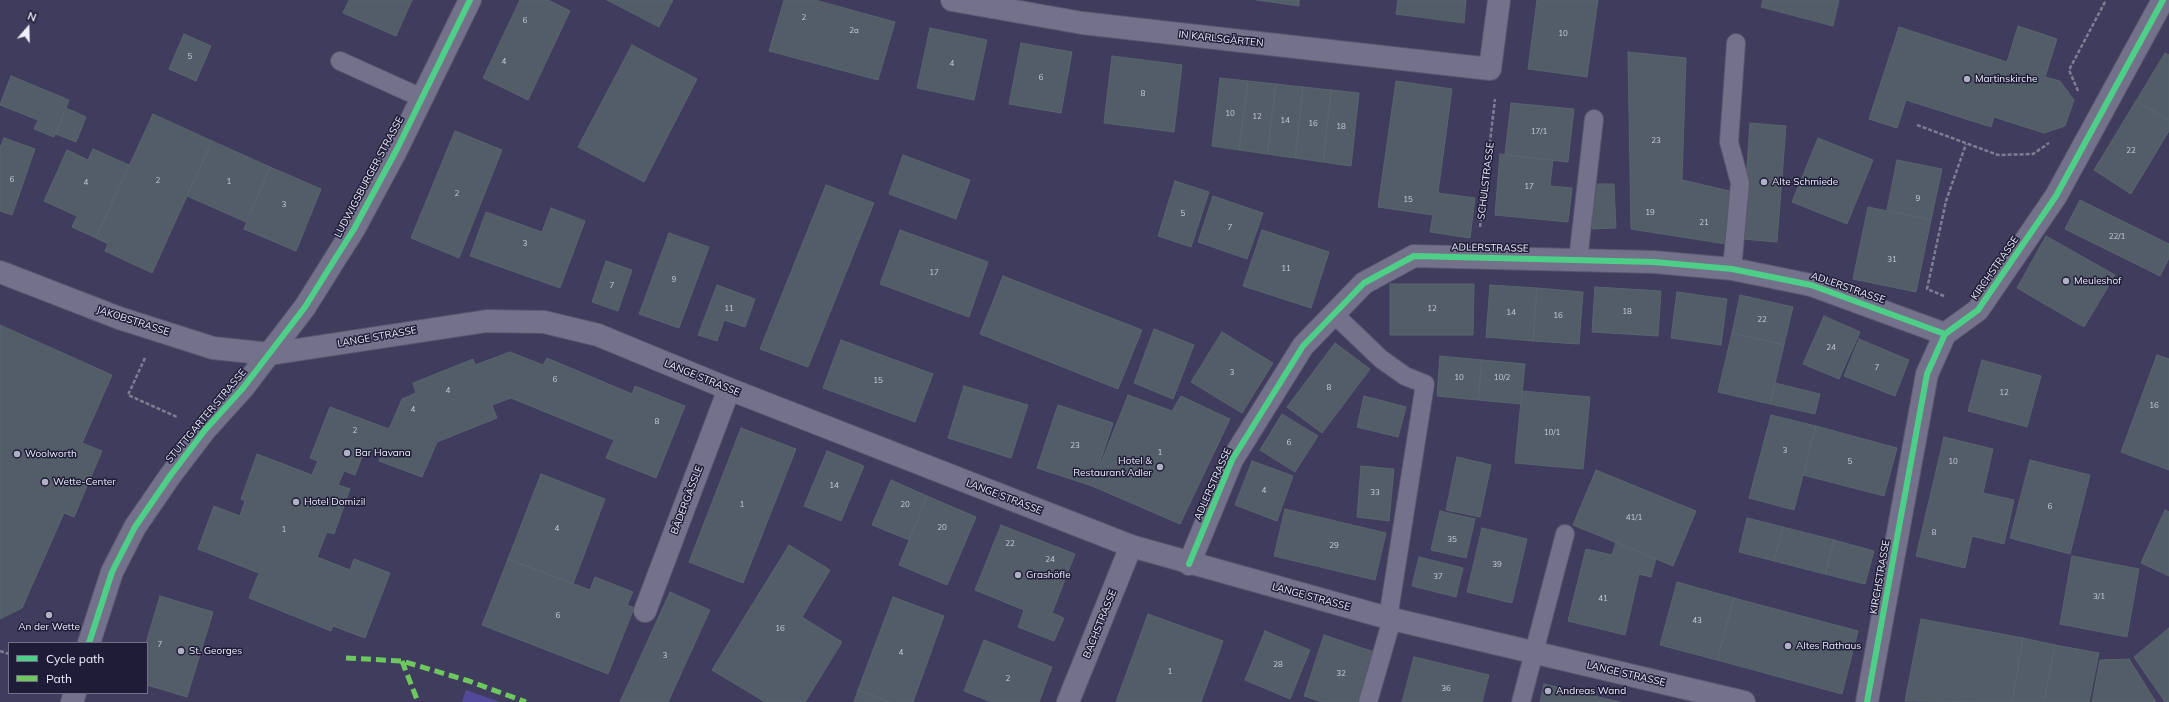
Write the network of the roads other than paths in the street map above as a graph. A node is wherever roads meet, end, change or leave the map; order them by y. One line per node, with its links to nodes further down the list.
1 (470, 0): 7 (street, LUDWIGSBURGER STRASSE)
2 (952, 0): 3 (street, IN KARLSGÄRTEN)
3 (1499, 0)
4 (2163, 0): 13 (street, KIRCHSTRASSE)
5 (1736, 43): 10 (lane)
6 (340, 61): 7 (lane)
7 (422, 98): 14 (street, LUDWIGSBURGER STRASSE)
8 (1594, 119): 9 (lane)
9 (1578, 260): 10 (street, ADLERSTRASSE); 12 (street, ADLERSTRASSE)
10 (1732, 269): 13 (street, ADLERSTRASSE)
11 (0, 272): 14 (street, JAKOBSTRASSE)
12 (1334, 314): 18 (street, ADLERSTRASSE); 20 (lane)
13 (1945, 334): 27 (street, KIRCHSTRASSE)
14 (270, 354): 15 (street, LANGE STRASSE); 21 (street, STUTTGARTER STRASSE)
15 (729, 389): 17 (street, LANGE STRASSE); 19 (street, BÄDERGÄSSLE)
16 (1565, 534): 22 (lane)
17 (1131, 546): 18 (street, LANGE STRASSE); 23 (street, BACHSTRASSE)
18 (1189, 564): 20 (street, LANGE STRASSE)
19 (645, 610)
20 (1390, 618): 22 (street, LANGE STRASSE); 24 (lane)
21 (89, 642)
22 (1535, 652): 25 (lane); 26 (street, LANGE STRASSE)
23 (1068, 702)
24 (1368, 702)
25 (1521, 702)
26 (1744, 702)
27 (1867, 702)

